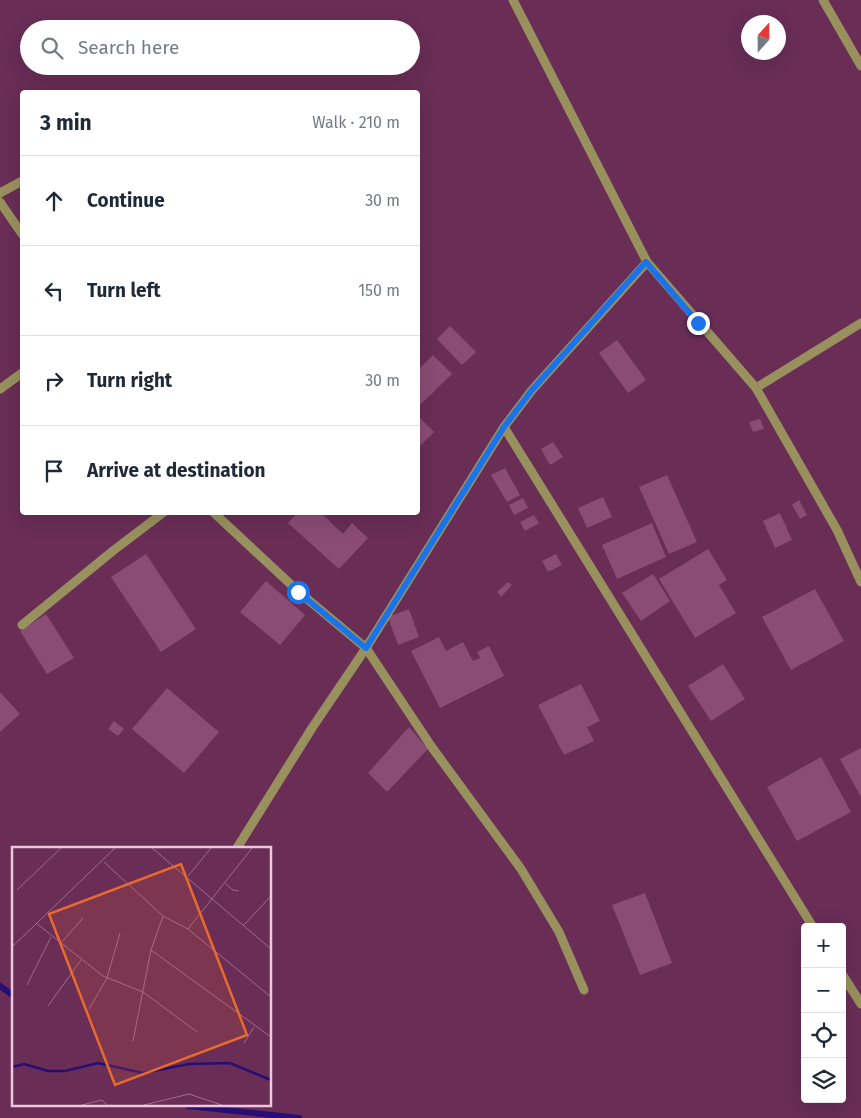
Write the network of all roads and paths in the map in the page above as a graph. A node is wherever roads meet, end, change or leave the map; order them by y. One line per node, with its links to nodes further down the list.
1 (513, 0): 8 (street)
2 (823, 0): 3 (street)
3 (861, 66)
4 (20, 182): 5 (street)
5 (0, 193)
6 (0, 202): 7 (street)
7 (20, 231)
8 (646, 262): 11 (street); 13 (street)
9 (861, 323): 11 (street)
10 (20, 374): 12 (street)
11 (756, 388): 16 (street)
12 (0, 389)
13 (504, 427): 18 (street); 20 (street)
14 (160, 515): 17 (street)
15 (216, 515): 18 (street)
16 (861, 582)
17 (22, 626)
18 (366, 648): 19 (street); 22 (street)
19 (238, 847)
20 (811, 923)
21 (846, 980): 23 (street)
22 (584, 990)
23 (861, 1004)

